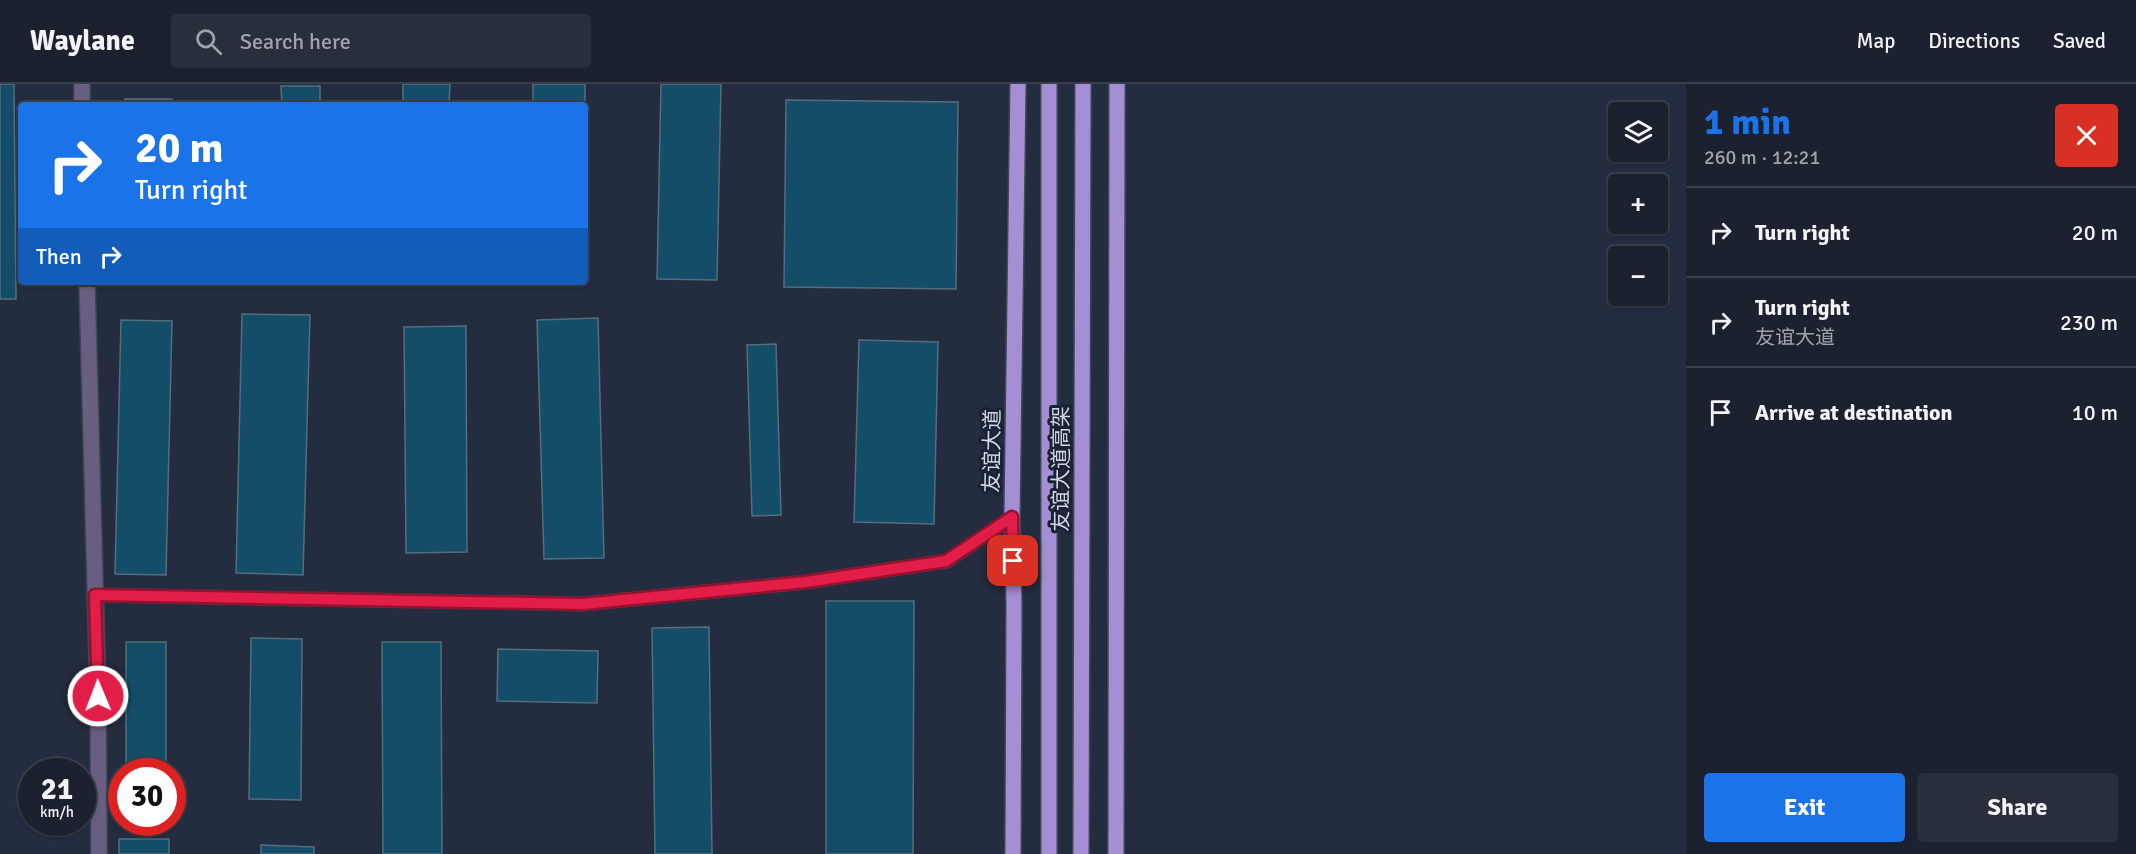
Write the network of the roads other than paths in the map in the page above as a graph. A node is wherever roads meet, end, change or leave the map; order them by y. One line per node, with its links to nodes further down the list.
1 (82, 84): 6 (street)
2 (1018, 84): 8 (main road, 友谊大道)
3 (1049, 84): 12 (main road, 友谊大道高架)
4 (1083, 84): 13 (main road, 友谊大道高架)
5 (1117, 84): 14 (main road)
6 (82, 102)
7 (87, 285): 9 (street)
8 (1012, 517): 9 (lane); 11 (main road, 友谊大道)
9 (95, 595): 10 (street)
10 (99, 854)
11 (1013, 854)
12 (1048, 854)
13 (1081, 854)
14 (1116, 854)

